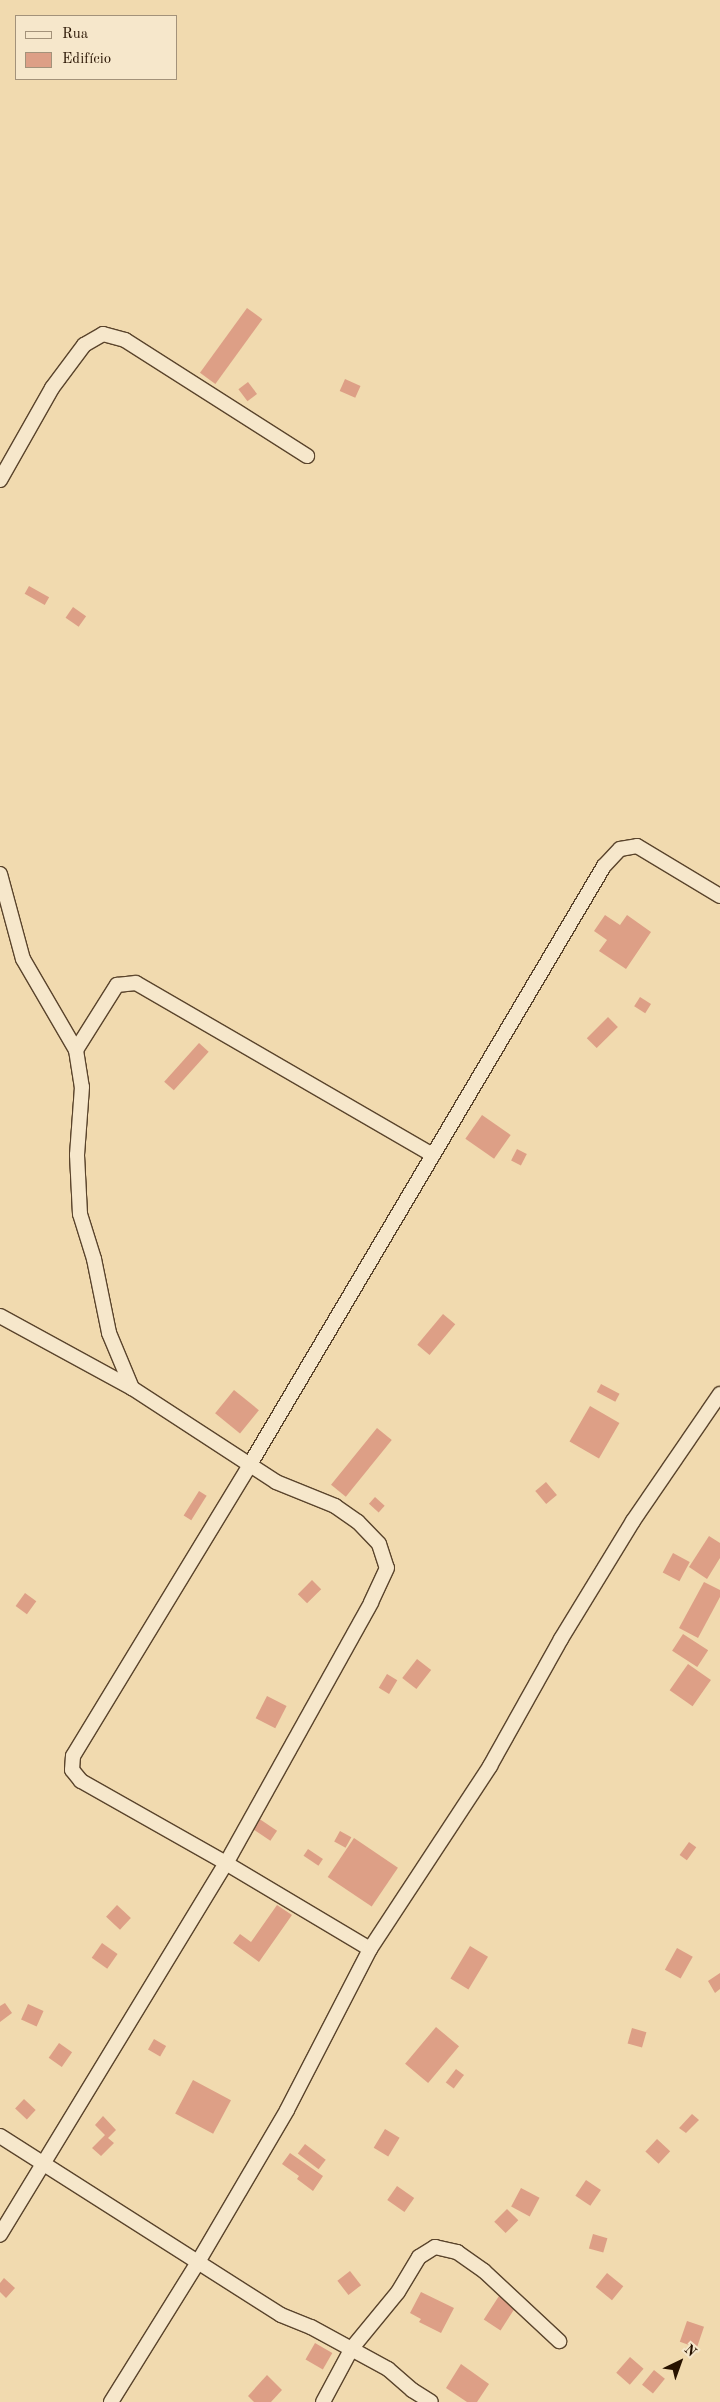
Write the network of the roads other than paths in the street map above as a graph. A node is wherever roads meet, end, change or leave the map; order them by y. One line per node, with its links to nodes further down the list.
1 (307, 456): 2 (street)
2 (0, 480)
3 (0, 874): 5 (street)
4 (720, 896): 6 (street)
5 (76, 1050): 6 (street); 8 (street)
6 (433, 1155): 10 (street)
7 (0, 1316): 8 (street)
8 (132, 1388): 10 (street)
9 (720, 1394): 12 (street)
10 (249, 1466): 11 (street); 11 (street)
11 (226, 1863): 12 (street); 14 (street)
12 (370, 1949): 16 (street)
13 (0, 2136): 14 (street)
14 (43, 2162): 15 (street); 16 (street)
15 (0, 2235)
16 (198, 2262): 18 (street); 19 (street)
17 (559, 2341): 18 (street)
18 (352, 2348): 20 (street); 21 (street)
19 (111, 2402)
20 (322, 2402)
21 (431, 2402)

